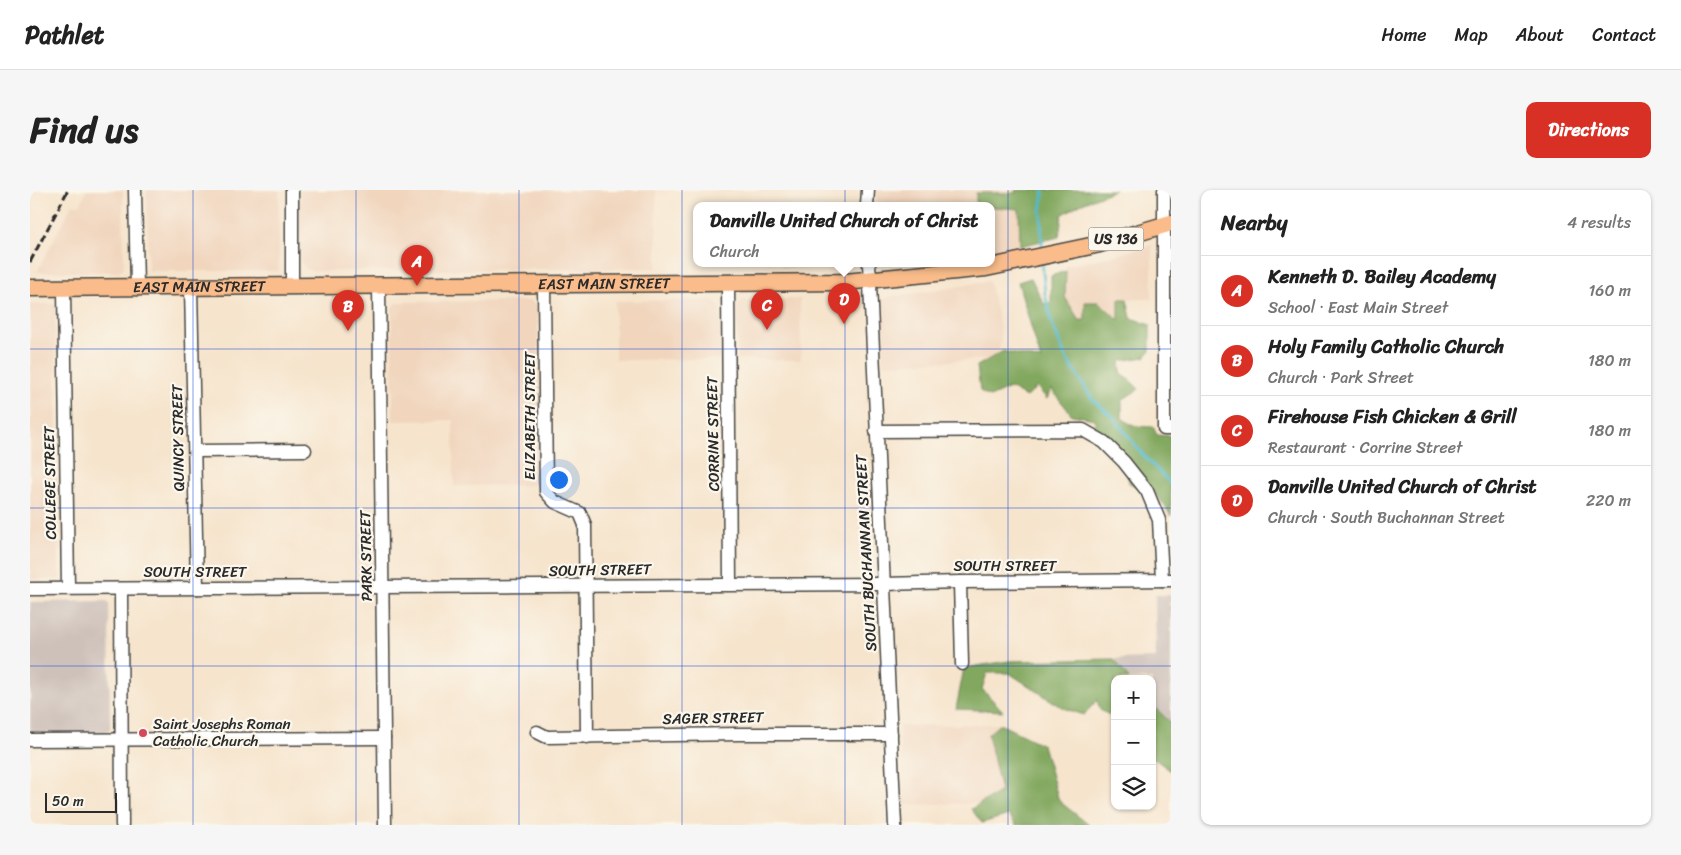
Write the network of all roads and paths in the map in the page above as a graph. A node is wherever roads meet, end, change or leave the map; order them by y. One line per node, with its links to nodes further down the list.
1 (135, 190): 14 (street)
2 (292, 190): 12 (street)
3 (1164, 190): 4 (street)
4 (1167, 224): 5 (main road, EAST MAIN STREET / US 136); 17 (street)
5 (995, 266)
6 (869, 267): 8 (street, SOUTH BUCHANNAN STREET)
7 (991, 267): 8 (main road, EAST MAIN STREET / US 136)
8 (869, 279): 9 (main road, EAST MAIN STREET / US 136); 18 (street, SOUTH BUCHANNAN STREET)
9 (728, 283): 10 (main road, EAST MAIN STREET / US 136); 23 (street, CORRINE STREET)
10 (544, 284): 13 (main road, EAST MAIN STREET / US 136); 25 (street, ELIZABETH STREET)
11 (191, 286): 12 (main road, EAST MAIN STREET / US 136); 14 (main road, EAST MAIN STREET / US 136); 20 (street, QUINCY STREET)
12 (292, 286): 13 (main road, EAST MAIN STREET / US 136)
13 (379, 286): 28 (street, PARK STREET)
14 (137, 287): 16 (main road, EAST MAIN STREET / US 136)
15 (30, 288): 16 (main road, EAST MAIN STREET / US 136)
16 (64, 288): 26 (street, COLLEGE STREET)
17 (1167, 429)
18 (876, 431): 21 (street); 24 (street, SOUTH BUCHANNAN STREET)
19 (306, 450): 20 (street)
20 (195, 451): 27 (street, QUINCY STREET)
21 (1167, 580): 22 (street, SOUTH STREET)
22 (960, 582): 24 (street, SOUTH STREET); 31 (street)
23 (730, 584): 24 (street, SOUTH STREET); 25 (street, SOUTH STREET)
24 (884, 584): 33 (street, SOUTH BUCHANNAN STREET)
25 (586, 586): 28 (street, SOUTH STREET); 34 (street, ELIZABETH STREET)
26 (68, 588): 29 (street, SOUTH STREET); 30 (street, SOUTH STREET)
27 (197, 588): 28 (street, SOUTH STREET); 30 (street, SOUTH STREET)
28 (383, 588): 35 (street, PARK STREET)
29 (30, 589)
30 (121, 589): 37 (street)
31 (962, 664)
32 (537, 732): 34 (street, SAGER STREET)
33 (891, 734): 34 (street, SAGER STREET); 40 (street, SOUTH BUCHANNAN STREET)
34 (587, 737)
35 (384, 738): 37 (street); 39 (street, PARK STREET)
36 (30, 740): 37 (street)
37 (122, 740): 38 (street)
38 (122, 825)
39 (385, 825)
40 (895, 825)

